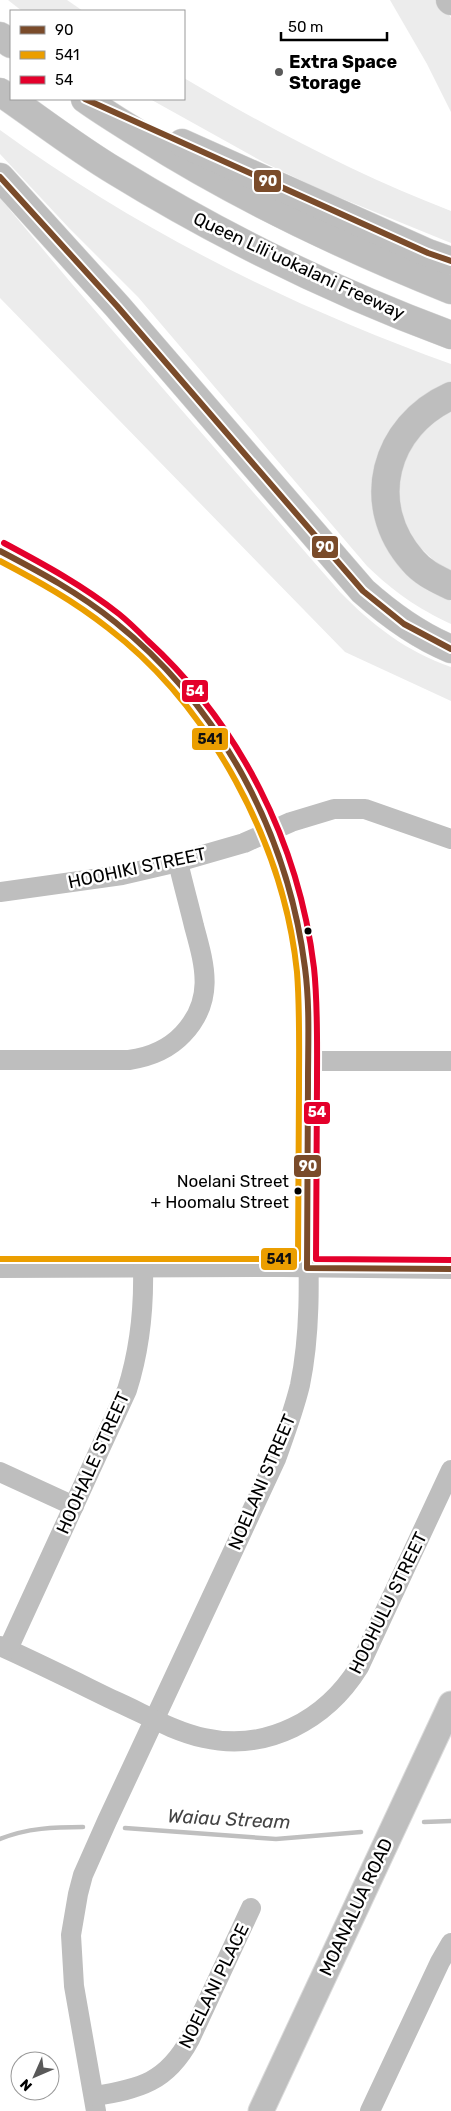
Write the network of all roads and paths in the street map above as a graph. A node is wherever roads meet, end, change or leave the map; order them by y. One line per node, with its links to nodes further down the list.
1 (12, 100): 6 (highway, Queen Liliʻuokalani Freeway)
2 (87, 100): 4 (highway); 5 (highway)
3 (0, 177): 11 (highway)
4 (451, 261)
5 (451, 290)
6 (451, 335)
7 (451, 396): 9 (highway)
8 (0, 551): 12 (street, NOELANI STREET)
9 (440, 581): 10 (highway)
10 (451, 592)
11 (451, 649)
12 (270, 831): 13 (street, HOOHIKI STREET); 14 (street, HOOHIKI STREET); 17 (street, NOELANI STREET)
13 (451, 839)
14 (178, 862): 15 (street, HOOHIKI STREET); 16 (street)
15 (0, 892)
16 (0, 1060)
17 (308, 1061): 18 (street); 21 (street, NOELANI STREET)
18 (451, 1061)
19 (0, 1268): 20 (street)
20 (143, 1268): 21 (street); 25 (street, HOOHALE STREET)
21 (307, 1268): 22 (street); 28 (street, NOELANI STREET)
22 (451, 1269)
23 (451, 1470): 28 (street, HOOHULU STREET)
24 (0, 1472): 25 (street)
25 (74, 1506): 26 (street, HOOHALE STREET)
26 (4, 1648): 28 (street, HOOHULU STREET)
27 (451, 1704): 32 (main road, MOANALUA ROAD)
28 (154, 1719): 31 (street, NOELANI STREET)
29 (251, 1908): 31 (street, NOELANI PLACE)
30 (451, 1943): 33 (street)
31 (95, 2104)
32 (261, 2111)
33 (370, 2111)

